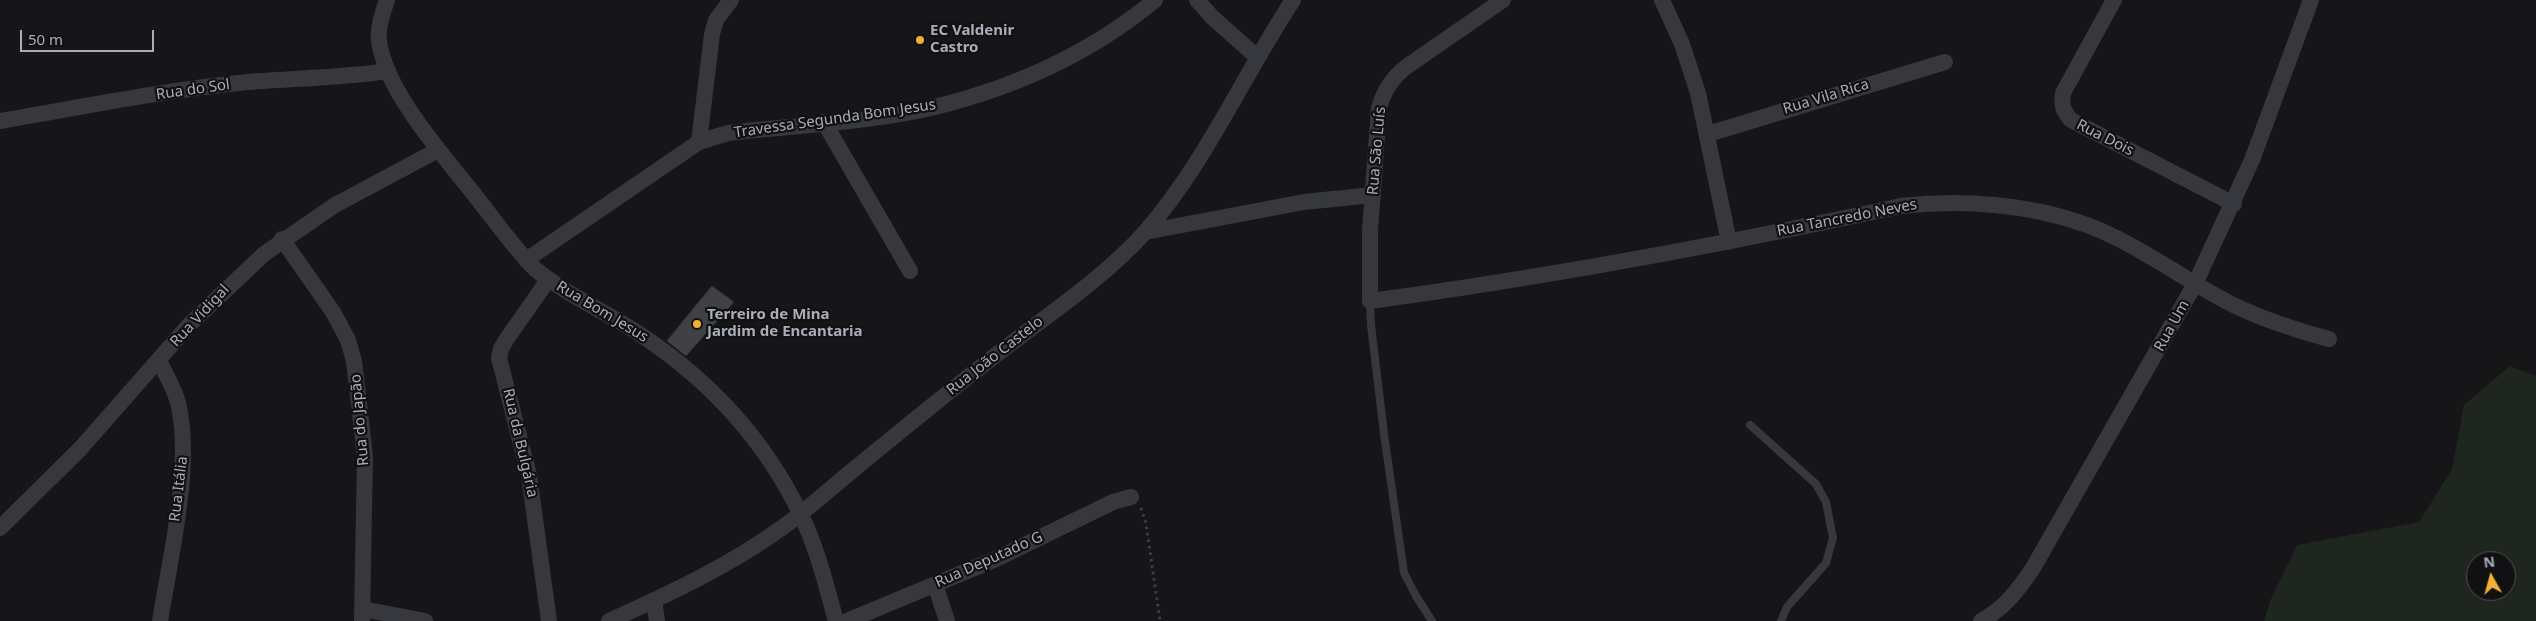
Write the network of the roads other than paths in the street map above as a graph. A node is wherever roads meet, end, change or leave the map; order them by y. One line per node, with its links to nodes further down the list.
1 (387, 0): 12 (street, Rua Bom Jesus)
2 (731, 0): 16 (street)
3 (1155, 0): 14 (street, Travessa Segunda Bom Jesus)
4 (1197, 0): 10 (street)
5 (1293, 0): 10 (street, Rua João Castelo)
6 (1503, 0): 18 (street, Rua São Luís)
7 (1662, 0): 15 (street)
8 (2114, 0): 19 (street, Rua Dois)
9 (2311, 0): 19 (street, Rua Um)
10 (1257, 57): 20 (street, Rua João Castelo)
11 (1944, 62): 15 (street, Rua Vila Rica)
12 (388, 71): 13 (street, Rua do Sol); 17 (street, Rua Bom Jesus)
13 (0, 121)
14 (824, 122): 16 (street, Travessa Segunda Bom Jesus); 24 (street)
15 (1708, 134): 22 (street)
16 (698, 142): 23 (street, Travessa Segunda Bom Jesus)
17 (438, 150): 21 (street, Rua Vidigal); 23 (street, Rua Bom Jesus)
18 (1374, 195): 20 (street); 27 (street, Rua São Luís)
19 (2234, 204): 26 (street, Rua Um)
20 (1145, 232): 32 (street, Rua João Castelo)
21 (282, 239): 29 (street, Rua Vidigal); 36 (street, Rua do Japão)
22 (1729, 242): 26 (street, Rua Tancredo Neves); 27 (street, Rua Tancredo Neves)
23 (526, 260): 25 (street, Rua Bom Jesus)
24 (910, 271)
25 (548, 280): 32 (street, Rua Bom Jesus); 39 (street, Rua da Bulgária)
26 (2196, 284): 28 (street, Rua Tancredo Neves); 47 (street, Rua Um)
27 (1370, 301): 45 (lane)
28 (2329, 339)
29 (159, 362): 33 (street, Rua Vidigal); 37 (street, Rua Itália)
30 (1750, 425): 46 (lane)
31 (1131, 497): 34 (street, Rua Deputado G)
32 (800, 514): 35 (street, Rua João Castelo); 42 (street, Rua Bom Jesus)
33 (0, 528)
34 (935, 584): 43 (street, Rua Deputado G); 44 (street)
35 (654, 600): 40 (street, Rua João Castelo); 41 (street)
36 (362, 615): 38 (street)
37 (160, 621)
38 (425, 621)
39 (548, 621)
40 (609, 621)
41 (657, 621)
42 (836, 621)
43 (846, 621)
44 (947, 621)
45 (1432, 621)
46 (1781, 621)
47 (1981, 621)

